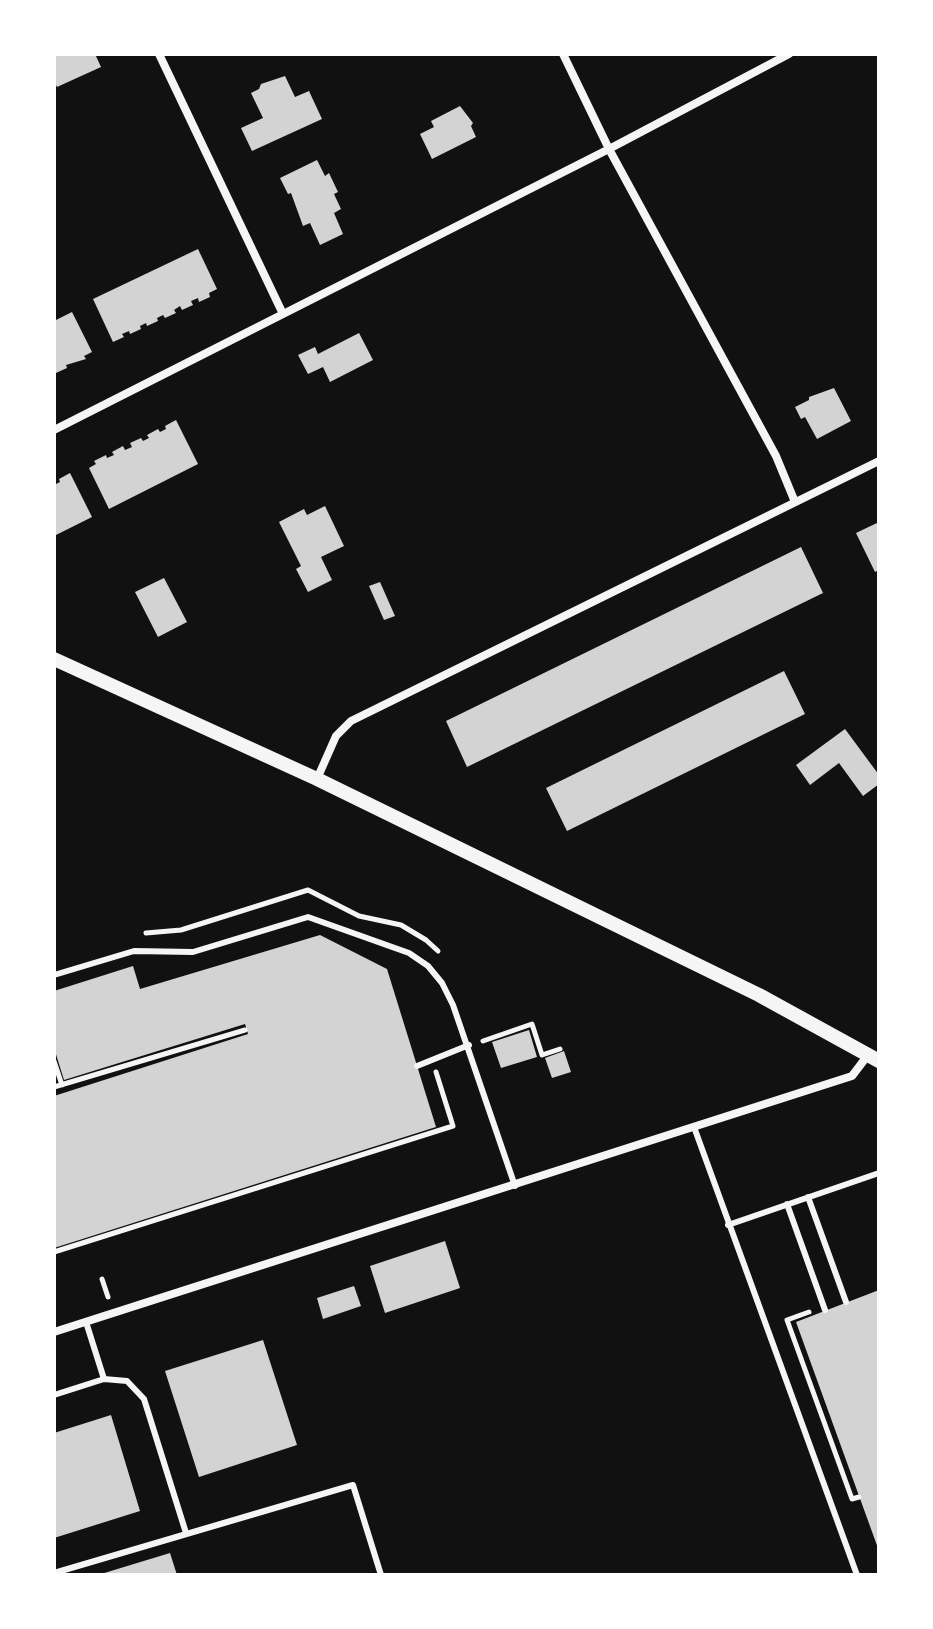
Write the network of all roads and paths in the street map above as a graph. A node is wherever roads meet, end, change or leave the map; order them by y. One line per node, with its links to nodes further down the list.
1 (159, 54): 5 (street)
2 (563, 54): 4 (street)
3 (789, 54): 4 (street)
4 (609, 149): 5 (street); 8 (street)
5 (283, 314): 6 (street)
6 (54, 430)
7 (879, 461): 8 (street)
8 (795, 502): 10 (street)
9 (54, 659): 10 (street)
10 (317, 779): 15 (street)
11 (54, 975): 13 (lane)
12 (245, 1030): 19 (path)
13 (469, 1045): 14 (path); 16 (lane); 23 (lane)
14 (560, 1049)
15 (874, 1058): 21 (street)
16 (433, 1059): 18 (lane); 27 (path)
17 (54, 1061): 19 (path)
18 (417, 1066)
19 (62, 1085): 20 (path)
20 (54, 1087)
21 (694, 1127): 23 (street); 26 (lane)
22 (879, 1173): 24 (lane)
23 (515, 1186): 31 (street)
24 (808, 1197): 25 (lane); 29 (lane)
25 (787, 1204): 26 (lane); 30 (lane)
26 (728, 1225): 39 (lane)
27 (54, 1252)
28 (807, 1297): 35 (path)
29 (846, 1302)
30 (825, 1310)
31 (86, 1322): 32 (street); 33 (lane)
32 (54, 1332)
33 (104, 1379): 34 (lane); 36 (lane)
34 (54, 1395)
35 (859, 1497)
36 (186, 1533): 37 (lane); 38 (lane)
37 (54, 1573)
38 (381, 1575)
39 (857, 1575)

